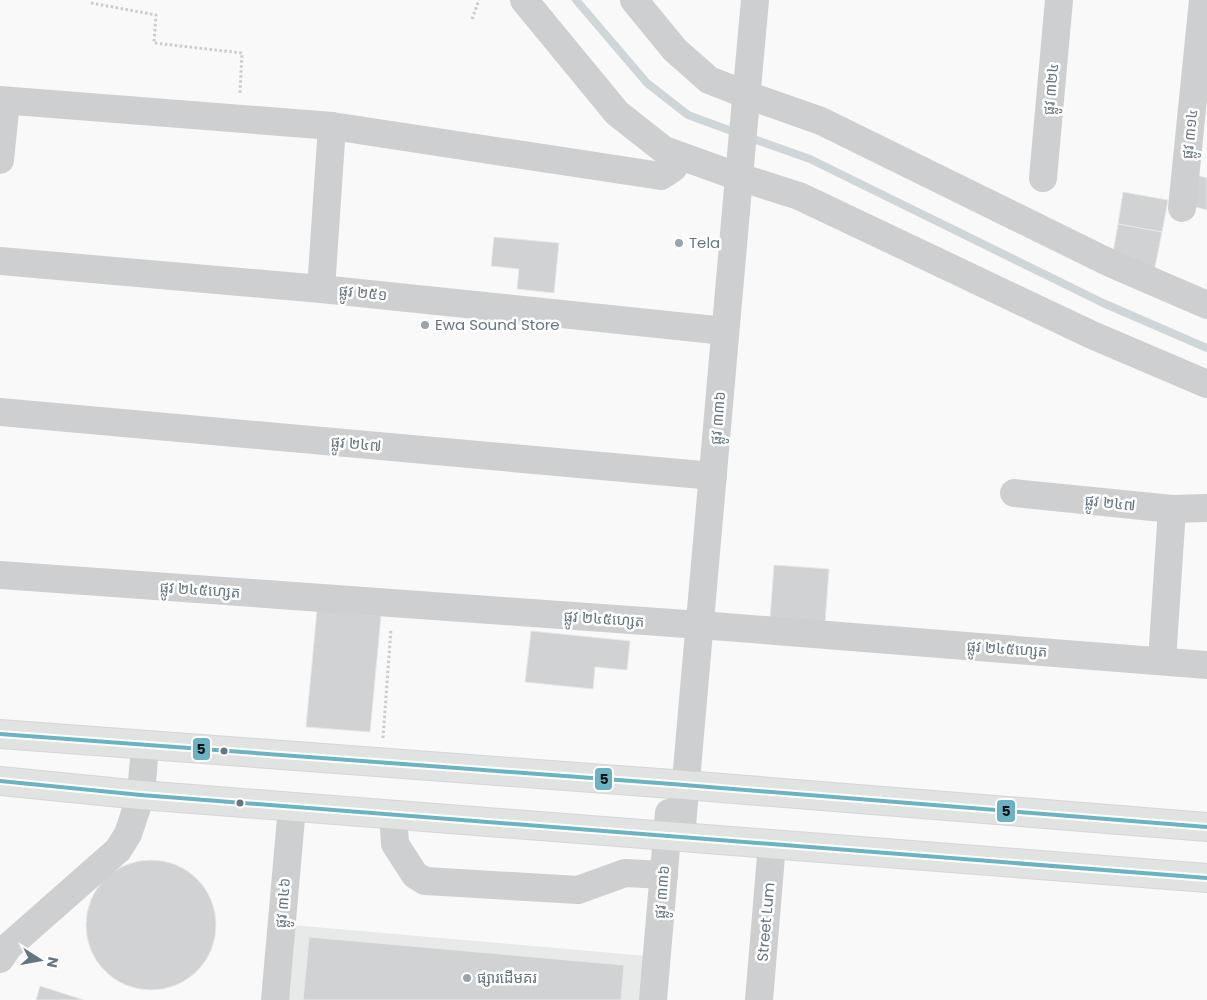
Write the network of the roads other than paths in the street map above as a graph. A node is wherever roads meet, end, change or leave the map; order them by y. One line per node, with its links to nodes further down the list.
1 (524, 0): 9 (street)
2 (634, 0): 7 (street)
3 (755, 0): 7 (street, ផ្លូវ ៣៣៦)
4 (1059, 0): 12 (street, ផ្លូវ ៣២៤)
5 (1203, 0): 13 (street, ផ្លូវ ៣១៤)
6 (3, 101): 8 (street); 10 (street)
7 (746, 102): 11 (street, ផ្លូវ ៣៣៦); 16 (street)
8 (332, 126): 9 (street); 15 (street)
9 (682, 157): 11 (street)
10 (0, 160)
11 (739, 173): 17 (street, ផ្លូវ ៣៣៦); 18 (street)
12 (1044, 178)
13 (1182, 208)
14 (0, 261): 15 (street, ផ្លូវ ២៥១)
15 (321, 289): 17 (street, ផ្លូវ ២៥១)
16 (1207, 305)
17 (725, 331): 20 (street, ផ្លូវ ៣៣៦)
18 (1207, 384)
19 (0, 412): 20 (street, ផ្លូវ ២៤៧)
20 (713, 476): 25 (street, ផ្លូវ ៣៣៦)
21 (1014, 494): 23 (street, ផ្លូវ ២៤៧)
22 (1207, 508): 23 (street, ផ្លូវ ២៤៧)
23 (1172, 509): 26 (street)
24 (0, 575): 25 (street, ផ្លូវ ២៤៥ហ្សេត)
25 (700, 625): 26 (street, ផ្លូវ ២៤៥ហ្សេត); 32 (street, ផ្លូវ ៣៣៦)
26 (1162, 661): 27 (street, ផ្លូវ ២៤៥ហ្សេត)
27 (1207, 665)
28 (0, 734): 29 (main road)
29 (145, 745): 32 (main road); 34 (street)
30 (0, 781): 31 (main road)
31 (27, 783): 33 (main road); 34 (main road)
32 (679, 785): 37 (main road); 38 (street, ផ្លូវ ៣៣៦)
33 (0, 794)
34 (141, 795): 35 (main road); 42 (street)
35 (292, 807): 36 (main road); 43 (street, ផ្លូវ ៣៤៦)
36 (393, 814): 38 (main road); 40 (street)
37 (1207, 827)
38 (674, 836): 39 (main road); 40 (street, ផ្លូវ ៣៣៦)
39 (772, 844): 41 (main road); 45 (street, Street Lum)
40 (664, 875): 44 (street, ផ្លូវ ៣៣៦)
41 (1207, 878)
42 (0, 959)
43 (275, 1000)
44 (653, 1000)
45 (759, 1000)

